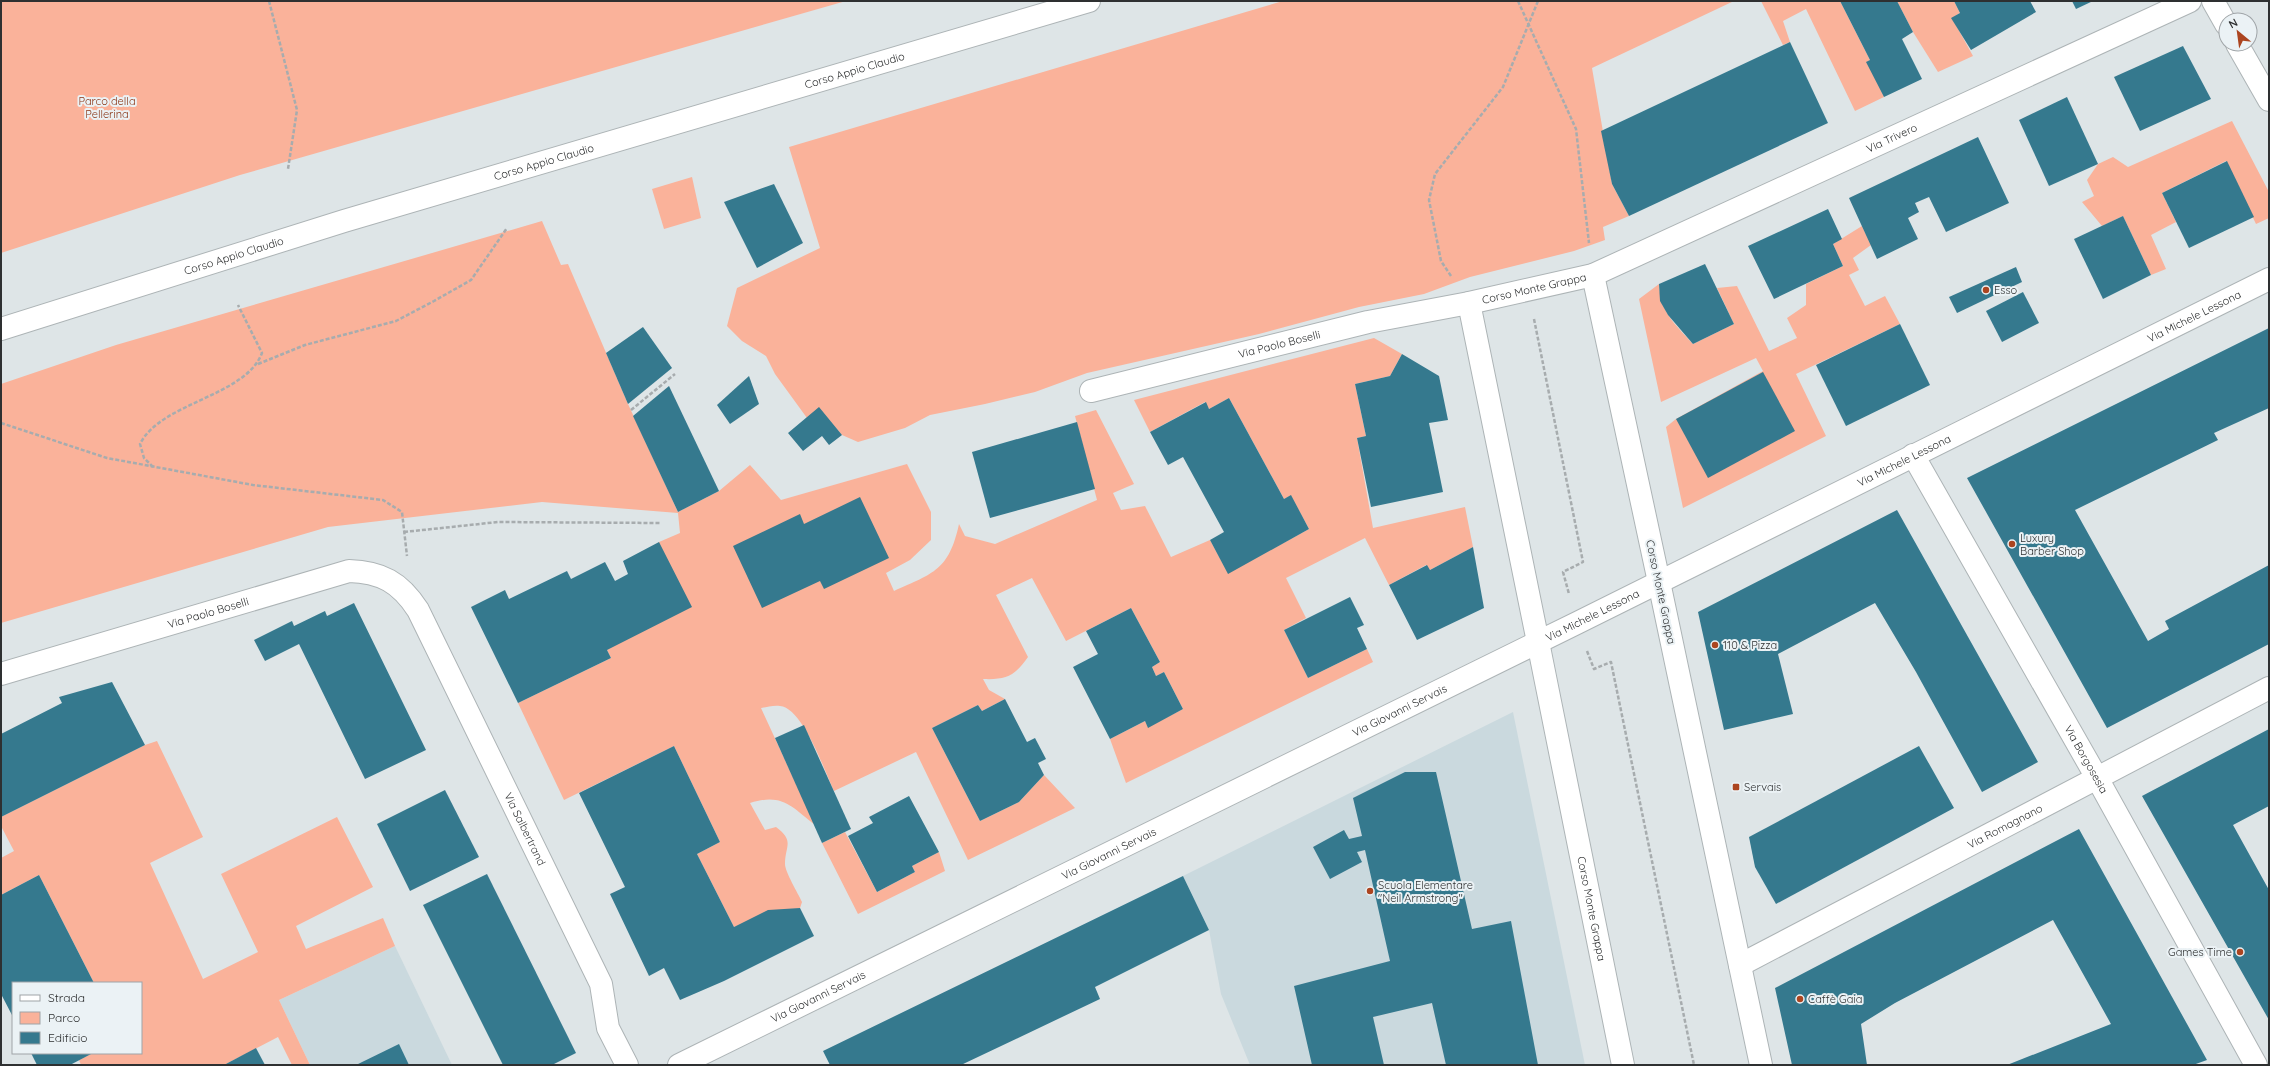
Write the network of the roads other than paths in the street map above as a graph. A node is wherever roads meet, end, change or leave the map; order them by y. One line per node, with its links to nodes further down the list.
1 (1089, 1): 10 (street, Corso Appio Claudio)
2 (2190, 1): 7 (street, Via Trivero)
3 (2213, 1): 4 (street)
4 (2219, 12)
5 (2242, 52): 6 (street)
6 (2269, 100)
7 (1593, 275): 9 (street, Corso Monte Grappa); 13 (street, Corso Monte Grappa)
8 (2269, 279): 12 (street, Via Michele Lessona)
9 (1469, 303): 11 (street, Via Paolo Boselli); 15 (street, Corso Monte Grappa)
10 (1, 328)
11 (1091, 391)
12 (1913, 455): 13 (street, Via Michele Lessona); 18 (street, Via Borgosesia)
13 (1659, 582): 15 (street, Via Michele Lessona); 19 (street, Corso Monte Grappa)
14 (410, 598): 16 (street, Via Paolo Boselli); 20 (street, Via Salbertrand)
15 (1538, 642): 21 (street, Via Giovanni Servais); 22 (street, Corso Monte Grappa)
16 (1, 674)
17 (2269, 688): 18 (street, Via Romagnano)
18 (2097, 778): 19 (street, Via Romagnano); 24 (street, Via Borgosesia)
19 (1740, 965): 23 (street, Corso Monte Grappa)
20 (627, 1065)
21 (678, 1065)
22 (1623, 1065)
23 (1761, 1065)
24 (2256, 1065)

